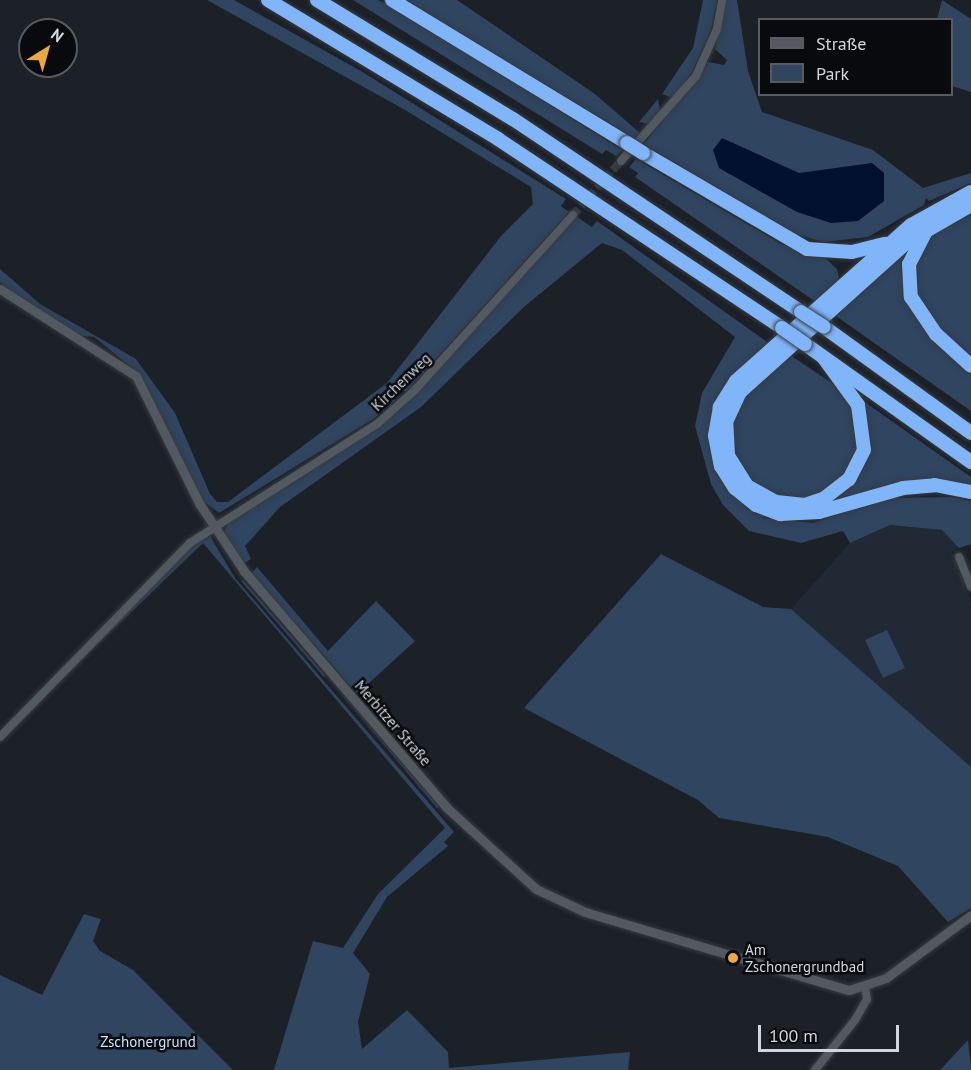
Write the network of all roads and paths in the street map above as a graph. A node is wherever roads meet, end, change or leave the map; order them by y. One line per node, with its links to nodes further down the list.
1 (268, 0): 12 (highway, bridge)
2 (317, 0): 14 (highway, bridge)
3 (392, 0): 10 (highway, bridge)
4 (722, 0): 5 (street)
5 (621, 161)
6 (971, 192): 10 (highway)
7 (971, 205): 9 (highway)
8 (573, 215): 17 (street, Kirchenweg)
9 (928, 228): 12 (highway); 13 (highway)
10 (890, 243): 16 (highway)
11 (0, 289): 17 (street, Merbitzer Straße)
12 (823, 357): 15 (highway)
13 (971, 366)
14 (971, 433)
15 (971, 462)
16 (971, 492)
17 (213, 527): 20 (street); 22 (street, Merbitzer Straße)
18 (959, 556): 19 (street)
19 (971, 587)
20 (0, 738)
21 (971, 915): 22 (street)
22 (865, 988): 23 (street)
23 (815, 1070)

